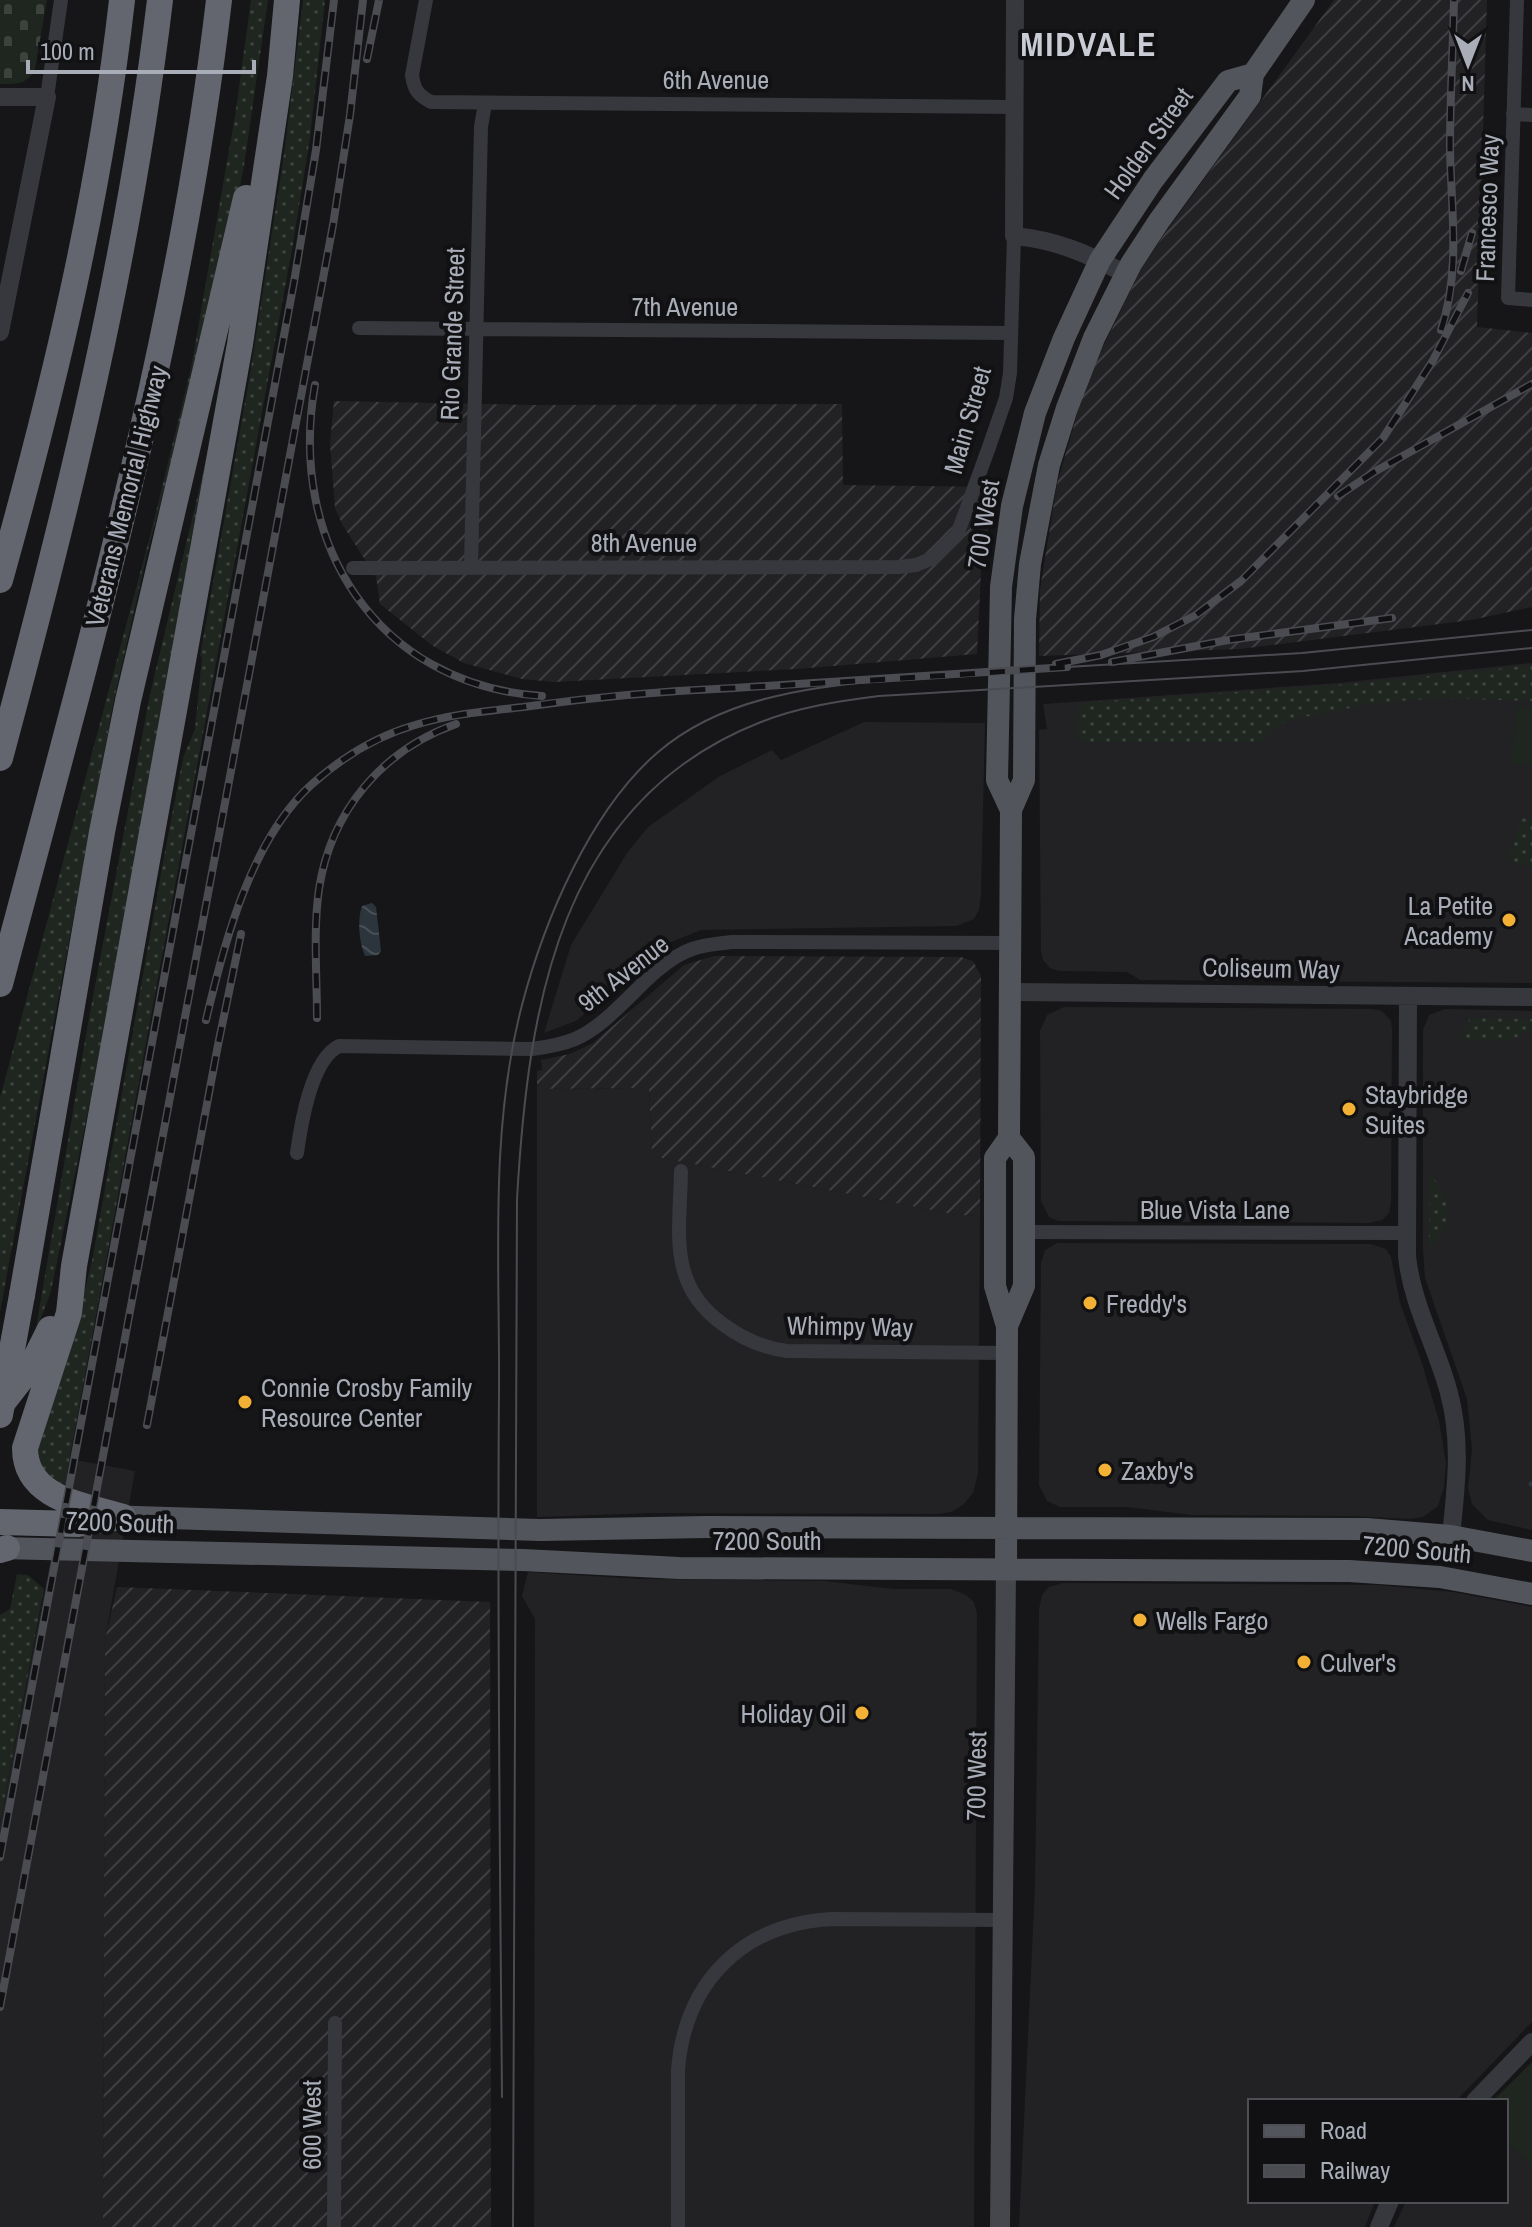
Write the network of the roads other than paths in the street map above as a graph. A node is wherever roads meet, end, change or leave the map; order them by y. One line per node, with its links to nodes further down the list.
1 (61, 0): 13 (street)
2 (122, 0): 26 (highway)
3 (160, 0): 32 (highway)
4 (219, 0): 35 (highway, Veterans Memorial Highway)
5 (278, 0): 48 (highway, bridge)
6 (287, 0): 44 (highway)
7 (426, 0): 14 (street, 6th Avenue)
8 (1015, 0): 15 (street, Main Street)
9 (1304, 0): 11 (main road, Holden Street)
10 (1517, 0): 16 (street, Francesco Way)
11 (1253, 74): 19 (main road, Holden Street); 20 (main road, Holden Street)
12 (0, 97): 13 (street)
13 (47, 97): 24 (street)
14 (485, 103): 15 (street, 6th Avenue); 23 (street, Rio Grande Street)
15 (1015, 107): 18 (street, Main Street)
16 (1513, 114): 17 (street); 21 (street, Francesco Way)
17 (1532, 115)
18 (1014, 236): 19 (street); 25 (street, Main Street)
19 (1100, 260): 20 (street); 33 (main road, 700 West)
20 (1126, 274): 33 (main road, 700 West)
21 (1532, 300)
22 (359, 328): 23 (street, 7th Avenue)
23 (477, 329): 25 (street, 7th Avenue); 29 (street, Rio Grande Street)
24 (0, 332)
25 (1011, 333): 28 (street, Main Street)
26 (59, 349): 27 (highway); 31 (highway)
27 (0, 529)
28 (933, 558): 29 (street, 8th Avenue)
29 (471, 566): 30 (street, 8th Avenue)
30 (353, 568)
31 (0, 580)
32 (0, 758)
33 (1011, 810): 34 (main road, 700 West)
34 (1010, 943): 36 (main road, 700 West); 40 (street, 9th Avenue)
35 (0, 984)
36 (1009, 992): 37 (street, Coliseum Way); 39 (main road, 700 West)
37 (1408, 996): 38 (street, Coliseum Way); 43 (street)
38 (1532, 997)
39 (1009, 1138): 42 (main road, 700 West); 45 (main road, 700 West)
40 (297, 1153)
41 (681, 1171): 46 (street, Whimpy Way)
42 (1024, 1232): 43 (street, Blue Vista Lane); 45 (main road, 700 West)
43 (1407, 1233): 53 (street)
44 (74, 1266): 47 (highway); 50 (highway)
45 (1007, 1326): 46 (main road, 700 West)
46 (1007, 1353): 52 (main road, 700 West)
47 (0, 1406)
48 (0, 1415)
49 (0, 1510): 50 (main road, 7200 South)
50 (123, 1517): 51 (highway); 52 (main road, 7200 South)
51 (0, 1522)
52 (1006, 1527): 53 (main road, 7200 South); 56 (main road, 700 West)
53 (1451, 1536): 55 (main road, 7200 South)
54 (2, 1549): 56 (main road, 7200 South)
55 (1532, 1551)
56 (1006, 1569): 57 (main road, 7200 South); 58 (main road, 700 West)
57 (1532, 1594)
58 (1003, 1920): 64 (street); 65 (main road, 700 West)
59 (335, 2023): 63 (street, 600 West)
60 (1532, 2042): 61 (street)
61 (1477, 2099)
62 (1389, 2203): 66 (street)
63 (334, 2227)
64 (678, 2227)
65 (1000, 2227)
66 (1379, 2227)

